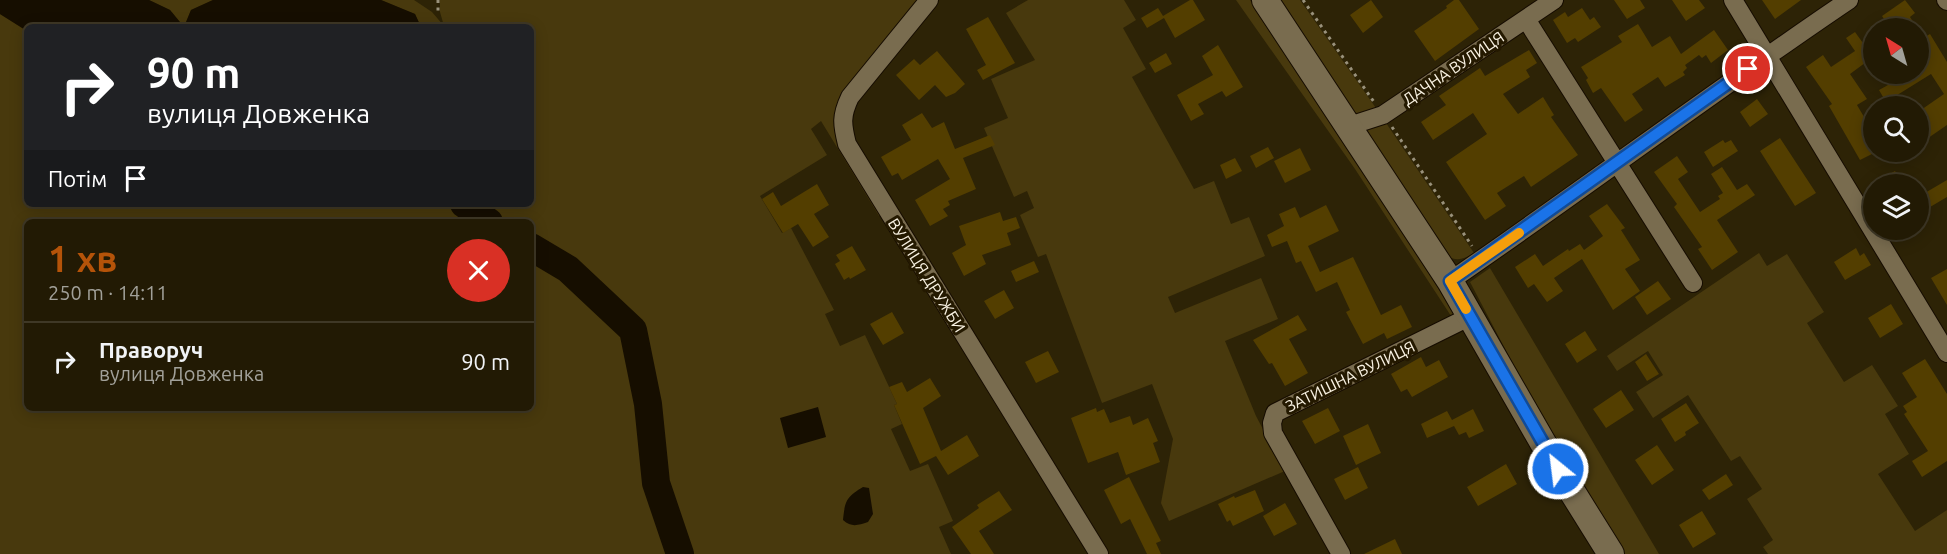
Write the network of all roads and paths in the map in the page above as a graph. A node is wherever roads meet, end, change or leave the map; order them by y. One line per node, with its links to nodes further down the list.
1 (438, 0): 8 (path)
2 (928, 0): 19 (street, ВУЛИЦЯ ДРУЖБИ)
3 (1264, 0): 12 (main road)
4 (1303, 0): 11 (path)
5 (1554, 0): 9 (street, ДАЧНА ВУЛИЦЯ)
6 (1733, 0): 10 (street)
7 (1849, 0): 10 (street)
8 (438, 12)
9 (1526, 20): 11 (street, ДАЧНА ВУЛИЦЯ); 13 (street)
10 (1767, 55): 13 (street); 18 (street)
11 (1383, 115): 12 (street, ДАЧНА ВУЛИЦЯ); 14 (path)
12 (1346, 127): 15 (main road)
13 (1617, 164): 14 (street); 16 (street)
14 (1481, 260): 15 (street)
15 (1450, 281): 17 (main road)
16 (1693, 283)
17 (1471, 316): 20 (street, ЗАТИШНА ВУЛИЦЯ); 21 (main road)
18 (1947, 353)
19 (1099, 554)
20 (1341, 554)
21 (1611, 554)

